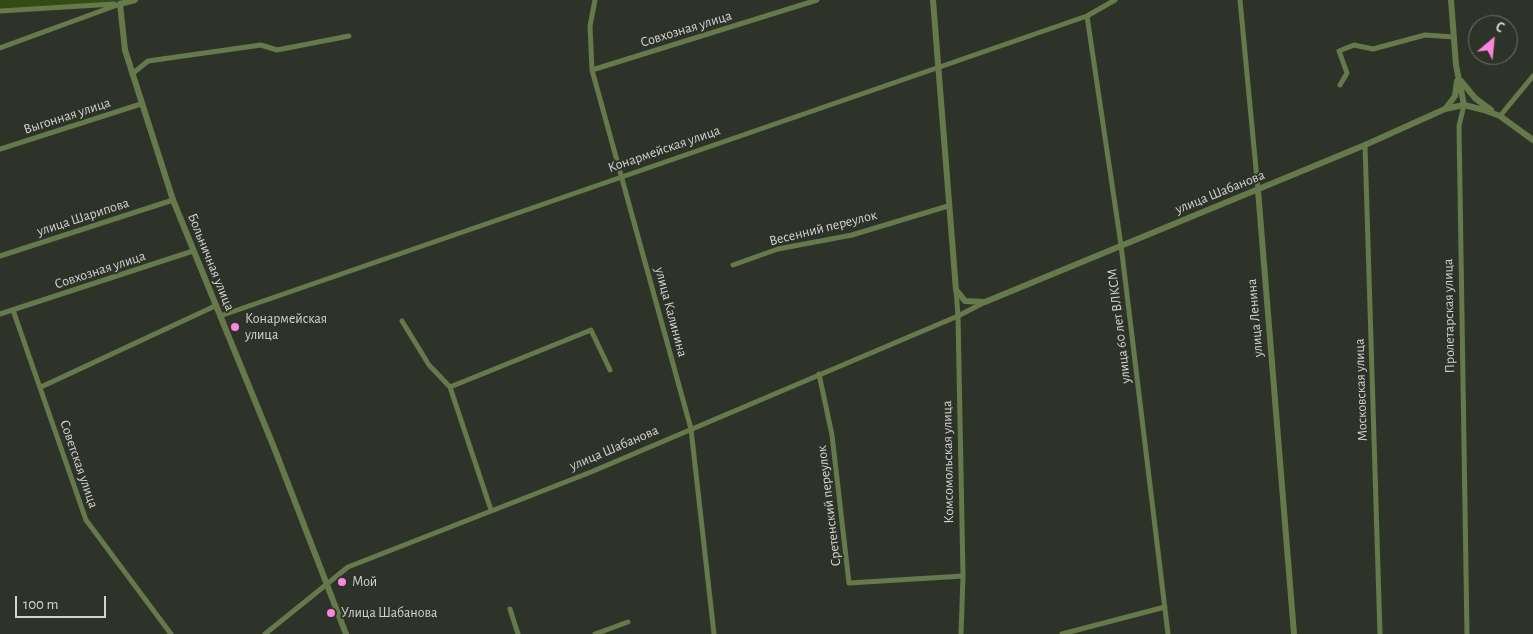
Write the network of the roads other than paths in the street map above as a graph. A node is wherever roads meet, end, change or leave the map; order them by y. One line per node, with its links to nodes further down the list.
1 (135, 0): 8 (street)
2 (595, 0): 15 (street, улица Калинина)
3 (816, 0): 15 (street, Совхозная улица)
4 (933, 0): 14 (street, Комсомольская улица)
5 (1115, 0): 10 (street, Конармейская улица)
6 (1240, 0): 28 (street, улица Ленина)
7 (1451, 0): 12 (street, Пролетарская улица)
8 (120, 4): 9 (street); 13 (street); 16 (street, Больничная улица)
9 (0, 11)
10 (1087, 16): 14 (street, Конармейская улица); 31 (street, улица 60 лет ВЛКСМ)
11 (349, 36): 16 (street)
12 (1454, 37): 17 (street, Пролетарская улица); 19 (street)
13 (0, 48)
14 (938, 66): 27 (street, Конармейская улица); 30 (street, Комсомольская улица)
15 (592, 70): 27 (street, улица Калинина)
16 (132, 74): 20 (street, Больничная улица)
17 (1457, 75): 21 (street, Пролетарская улица); 22 (street); 23 (street)
18 (1533, 76): 23 (street)
19 (1340, 85)
20 (141, 104): 26 (street, Выгонная улица); 29 (street, Больничная улица)
21 (1464, 106): 22 (street, улица Шабанова); 23 (street); 65 (street, Пролетарская улица)
22 (1445, 109): 25 (street, улица Шабанова)
23 (1500, 116): 24 (street)
24 (1533, 140)
25 (1365, 145): 28 (street, улица Шабанова); 64 (street, Московская улица)
26 (0, 149)
27 (622, 176): 40 (street, Конармейская улица); 47 (street, улица Калинина)
28 (1258, 190): 31 (street, улица Шабанова); 63 (street, улица Ленина)
29 (173, 200): 32 (street, Больничная улица); 33 (street, улица Шарипова)
30 (948, 206): 34 (street, Весенний переулок); 35 (street, Комсомольская улица)
31 (1121, 245): 36 (street, улица Шабанова); 51 (street, улица 60 лет ВЛКСМ)
32 (193, 251): 37 (street, Больничная улица); 38 (street, Совхозная улица)
33 (0, 256)
34 (733, 265)
35 (956, 290): 36 (street, улица Шабанова); 41 (street, Комсомольская улица)
36 (985, 302): 41 (street, улица Шабанова)
37 (215, 306): 40 (street, Больничная улица); 45 (street)
38 (13, 310): 39 (street); 45 (street, Советская улица)
39 (0, 314)
40 (220, 316): 50 (street, Больничная улица)
41 (958, 316): 44 (street, улица Шабанова); 49 (street, Комсомольская улица)
42 (402, 321): 46 (street)
43 (610, 370): 46 (street)
44 (819, 374): 47 (street, улица Шабанова); 49 (street, Сретенский переулок)
45 (41, 387): 54 (street, Советская улица)
46 (450, 388): 48 (street)
47 (691, 429): 48 (street, улица Шабанова); 59 (street, улица Калинина)
48 (492, 510): 50 (street, улица Шабанова)
49 (963, 576): 60 (street, Комсомольская улица)
50 (326, 583): 55 (street, улица Шабанова); 56 (street, Больничная улица)
51 (1165, 607): 61 (street); 62 (street, улица 60 лет ВЛКСМ)
52 (510, 610): 57 (street)
53 (628, 622): 58 (street)
54 (171, 634)
55 (265, 634)
56 (346, 634)
57 (518, 634)
58 (595, 634)
59 (714, 634)
60 (961, 634)
61 (1062, 634)
62 (1168, 634)
63 (1294, 634)
64 (1380, 634)
65 (1467, 634)

